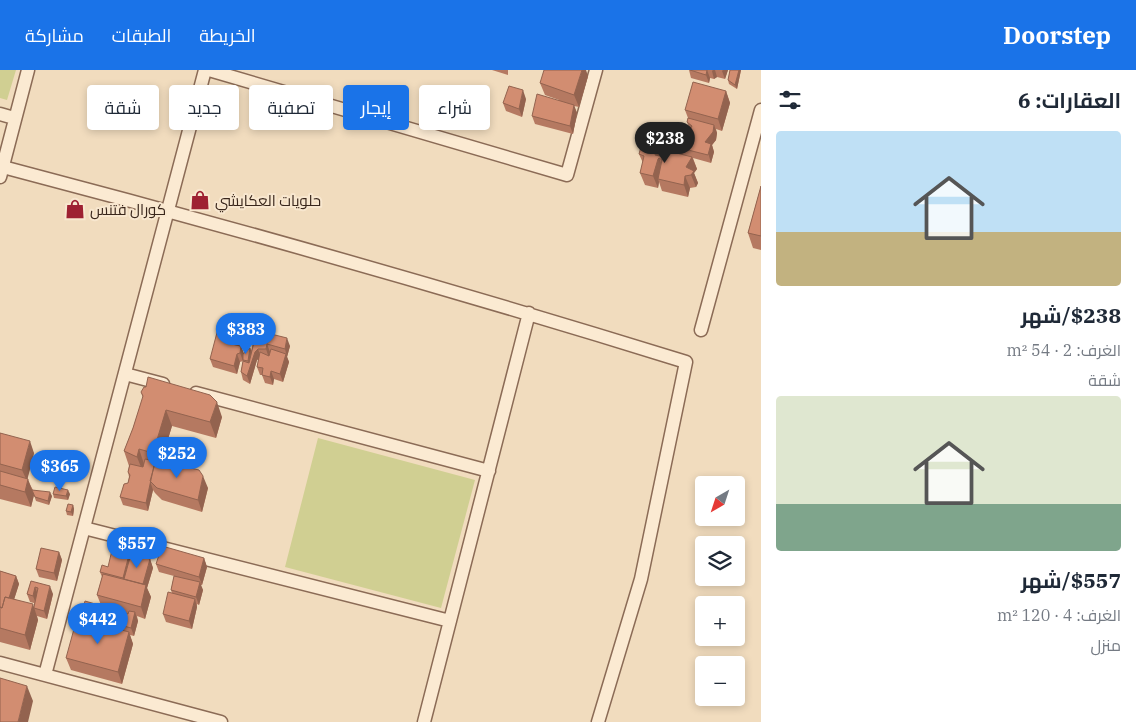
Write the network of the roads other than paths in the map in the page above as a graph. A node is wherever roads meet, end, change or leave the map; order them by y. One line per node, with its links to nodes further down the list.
1 (28, 70): 6 (street)
2 (207, 70): 3 (street); 8 (street)
3 (596, 70)
4 (761, 110): 10 (street)
5 (0, 114): 6 (street)
6 (14, 118): 7 (street)
7 (1, 172): 8 (street)
8 (168, 210): 9 (street); 11 (street)
9 (529, 313): 12 (street); 19 (street)
10 (701, 330)
11 (125, 374): 12 (street); 13 (street)
12 (489, 471): 14 (street)
13 (84, 528): 14 (street); 16 (street)
14 (450, 621): 18 (street)
15 (0, 663): 16 (street)
16 (45, 675): 17 (street)
17 (221, 722)
18 (424, 722)
19 (598, 722)

